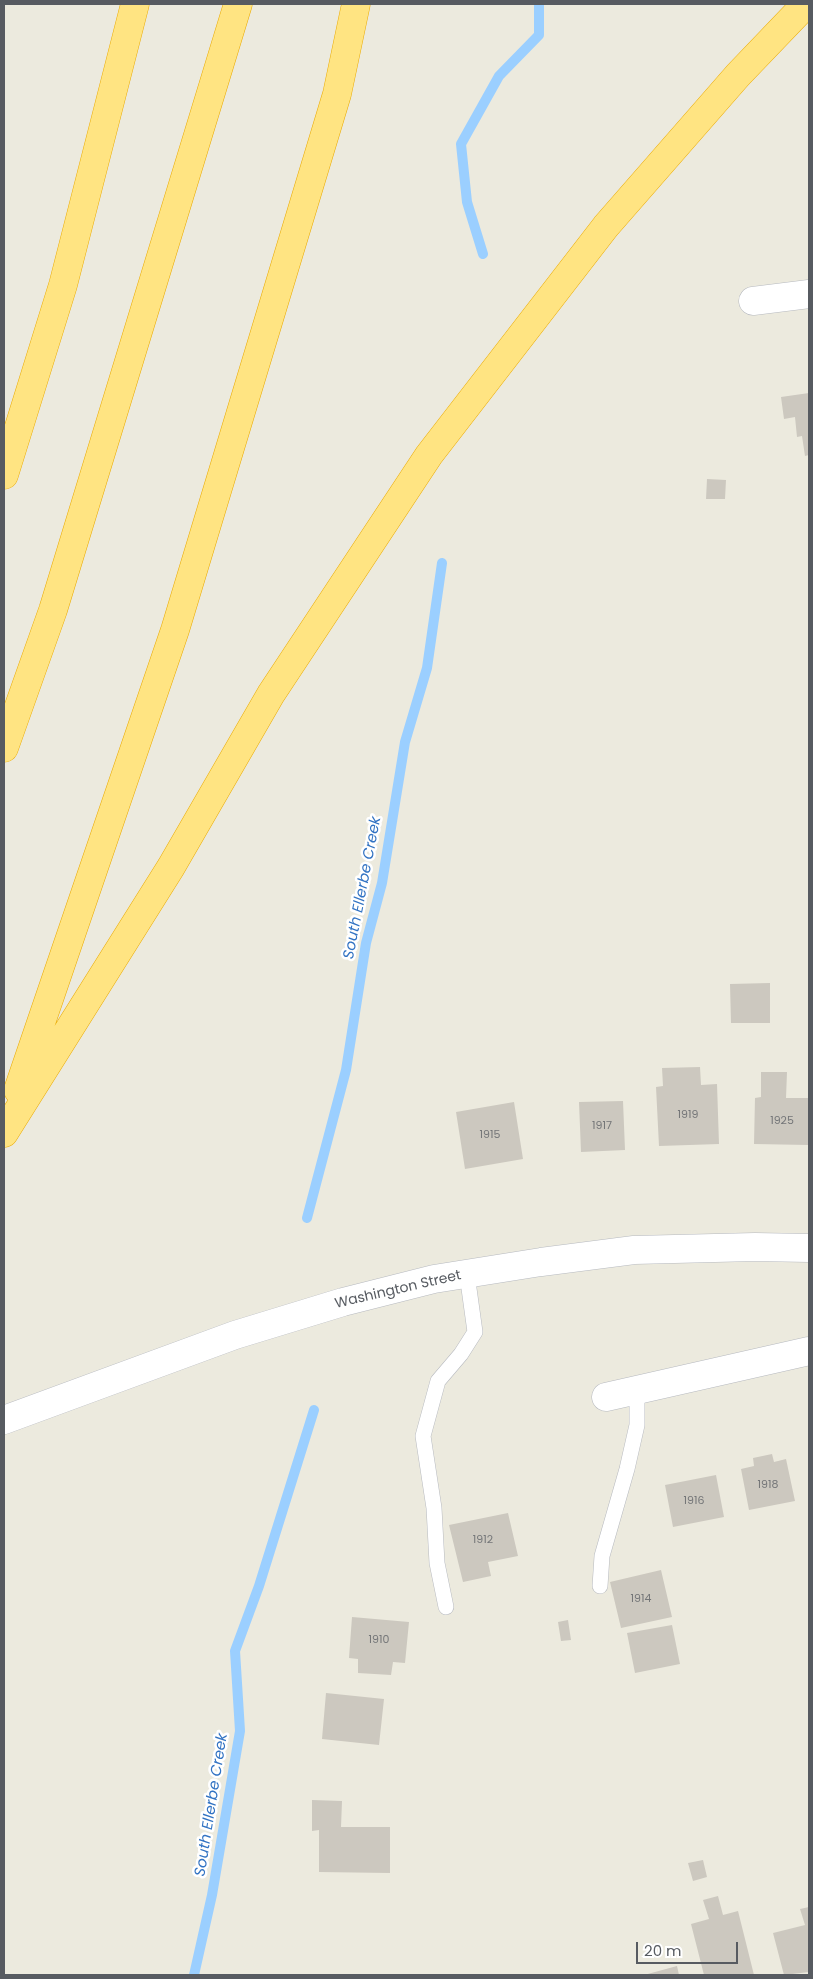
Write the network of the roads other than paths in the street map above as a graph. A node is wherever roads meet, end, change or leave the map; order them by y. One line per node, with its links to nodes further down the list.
1 (135, 4): 7 (highway)
2 (238, 4): 8 (highway)
3 (356, 4): 9 (highway)
4 (806, 4): 9 (highway)
5 (809, 294): 6 (street)
6 (753, 301)
7 (4, 475)
8 (4, 748)
9 (4, 1132)
10 (809, 1248): 11 (street, Washington Street)
11 (467, 1274): 15 (street, Washington Street); 17 (lane)
12 (809, 1351): 13 (street)
13 (637, 1390): 14 (street); 16 (lane)
14 (606, 1397)
15 (4, 1420)
16 (600, 1586)
17 (446, 1607)

